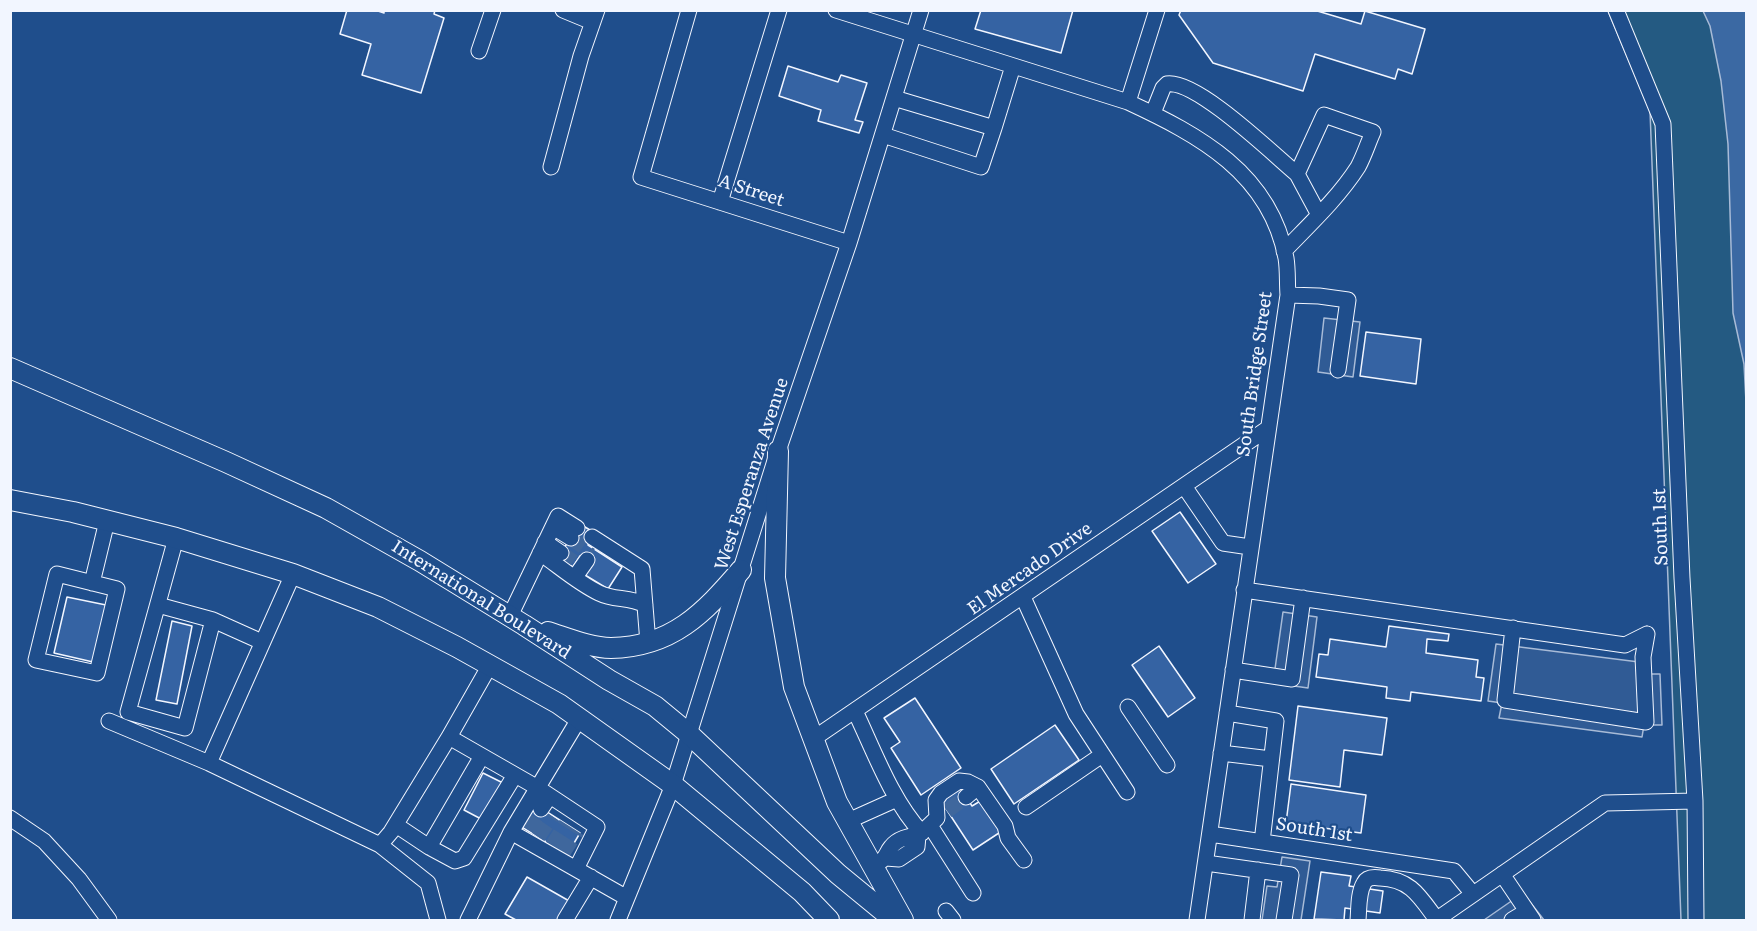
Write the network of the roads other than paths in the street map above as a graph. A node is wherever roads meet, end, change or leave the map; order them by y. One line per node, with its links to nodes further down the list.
1 (493, 10): 11 (street)
2 (563, 10): 9 (street)
3 (689, 10): 20 (street, A Street)
4 (778, 10): 20 (street)
5 (836, 10): 10 (street, South Bridge Street)
6 (921, 10): 10 (street, West Esperanza Avenue)
7 (1157, 10): 14 (street)
8 (1616, 10): 70 (street, South 1st)
9 (595, 16): 18 (street)
10 (913, 36): 12 (street, South Bridge Street); 13 (street, West Esperanza Avenue)
11 (480, 51)
12 (1013, 66): 14 (street, South Bridge Street); 16 (street)
13 (894, 98): 16 (street); 17 (street, West Esperanza Avenue)
14 (1128, 102): 15 (street, South Bridge Street)
15 (1154, 113): 19 (street); 23 (street, South Bridge Street)
16 (994, 128): 17 (street)
17 (883, 135): 22 (street, West Esperanza Avenue)
18 (551, 167)
19 (1298, 174): 21 (street); 21 (street)
20 (720, 202): 22 (street, A Street)
21 (1319, 215): 23 (street)
22 (849, 243): 28 (street, West Esperanza Avenue)
23 (1284, 251): 24 (street, South Bridge Street)
24 (1288, 295): 26 (street); 27 (street, South Bridge Street)
25 (10, 368): 46 (main road, International Boulevard)
26 (1338, 370)
27 (1267, 429): 29 (street, El Mercado Drive); 35 (street, South Bridge Street)
28 (778, 452): 37 (street, West Esperanza Avenue); 59 (main road)
29 (1184, 486): 35 (street); 41 (street, El Mercado Drive)
30 (10, 500): 31 (main road)
31 (107, 521): 32 (main road); 39 (street)
32 (176, 538): 38 (main road); 43 (street)
33 (547, 539): 34 (street); 36 (street); 46 (street)
34 (569, 541)
35 (1250, 547): 40 (street, South Bridge Street)
36 (586, 557): 44 (street); 44 (street)
37 (741, 570): 49 (main road); 57 (street, West Esperanza Avenue)
38 (293, 574): 48 (street); 50 (main road)
39 (92, 582): 39 (street)
40 (1244, 590): 42 (street); 51 (street, South Bridge Street)
41 (1023, 597): 53 (street, El Mercado Drive); 61 (street)
42 (1303, 598): 47 (street); 51 (street)
43 (158, 605): 45 (street); 45 (street)
44 (645, 605): 49 (street)
45 (208, 619): 48 (street)
46 (517, 620): 49 (main road); 57 (main road, International Boulevard)
47 (1513, 628): 47 (street)
48 (262, 642): 64 (street)
49 (648, 643)
50 (490, 665): 55 (main road); 58 (street)
51 (1233, 670): 54 (street, South Bridge Street)
52 (1128, 707): 65 (street)
53 (855, 711): 59 (street, El Mercado Drive); 69 (street)
54 (1227, 714): 60 (street, South Bridge Street); 63 (street)
55 (579, 719): 67 (main road); 72 (street)
56 (109, 721): 64 (street)
57 (689, 734): 67 (street, West Esperanza Avenue); 100 (main road, International Boulevard)
58 (449, 737): 62 (street); 75 (street)
59 (813, 739): 74 (main road)
60 (1221, 753): 63 (street); 77 (street, South Bridge Street)
61 (1102, 755): 68 (street); 71 (street)
62 (482, 756): 66 (street); 81 (street)
63 (1271, 759): 79 (street)
64 (209, 763): 80 (street)
65 (1167, 765)
66 (515, 775): 72 (street); 81 (street)
67 (673, 785): 91 (street, West Esperanza Avenue); 99 (main road)
68 (1127, 792)
69 (897, 799): 74 (street); 76 (street)
70 (1695, 801): 87 (street); 107 (street, South 1st)
71 (1026, 807)
72 (560, 811): 78 (street); 85 (street)
73 (10, 818): 95 (street)
74 (848, 821): 83 (main road)
75 (396, 825): 80 (street); 81 (street)
76 (931, 825): 82 (street); 83 (street); 89 (street)
77 (1210, 834): 79 (street, South 1st); 84 (street, South Bridge Street)
78 (526, 837): 85 (street); 93 (street)
79 (1262, 842): 90 (street, South 1st)
80 (380, 844): 96 (street)
81 (429, 847)
82 (1024, 860)
83 (880, 862): 101 (main road)
84 (1206, 863): 86 (street); 102 (street, South Bridge Street)
85 (576, 869): 88 (street)
86 (1258, 870): 103 (street); 104 (street)
87 (1502, 874): 90 (street); 92 (street)
88 (591, 877): 91 (street); 97 (street)
89 (973, 893)
90 (1473, 894): 94 (street)
91 (627, 898): 98 (street, West Esperanza Avenue)
92 (1530, 916): 106 (street)
93 (473, 919)
94 (1436, 920): 105 (street)
95 (109, 921)
96 (438, 921)
97 (565, 921)
98 (618, 921)
99 (829, 921)
100 (894, 921)
101 (903, 921)
102 (1197, 921)
103 (1252, 921)
104 (1284, 921)
105 (1358, 921)
106 (1512, 921)
107 (1696, 921)

